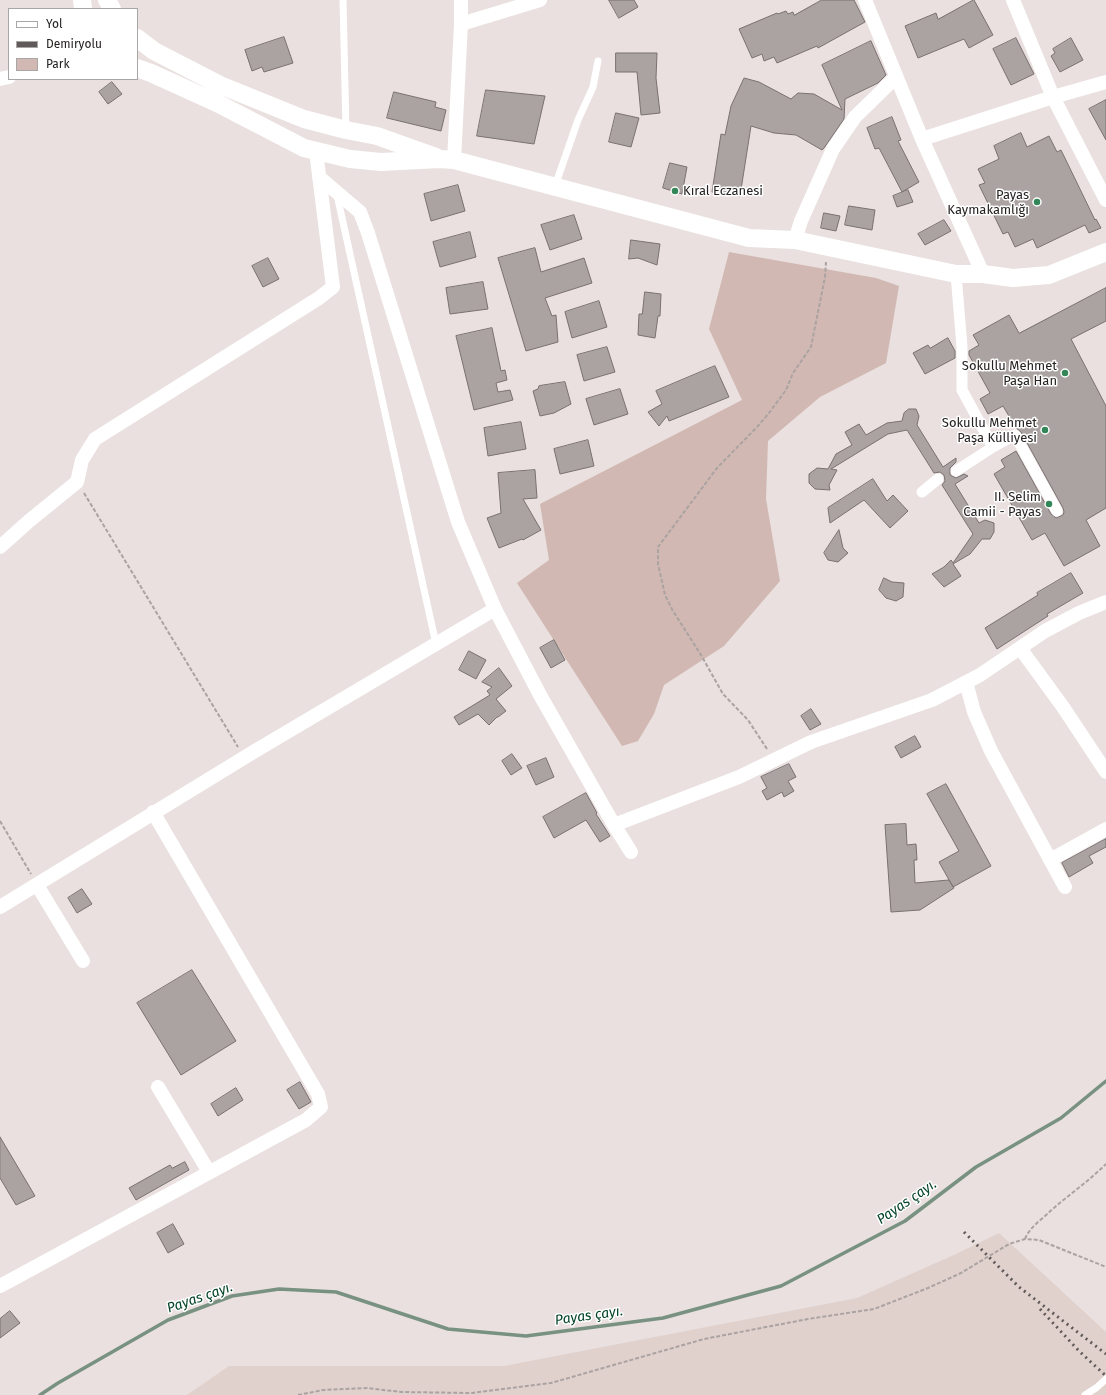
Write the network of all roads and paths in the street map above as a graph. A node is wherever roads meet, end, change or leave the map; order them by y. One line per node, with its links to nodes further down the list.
1 (343, 0): 13 (lane)
2 (461, 0): 6 (street)
3 (540, 0): 6 (street)
4 (865, 0): 10 (street)
5 (1013, 0): 12 (street)
6 (461, 24): 16 (street)
7 (138, 39): 13 (street)
8 (598, 61): 18 (lane)
9 (138, 68): 15 (street)
10 (896, 78): 14 (street); 21 (street)
11 (1106, 82): 12 (street)
12 (1053, 97): 14 (street); 20 (street)
13 (346, 130): 16 (street)
14 (922, 139): 25 (street)
15 (316, 151): 16 (street); 17 (street)
16 (447, 160): 18 (street)
17 (319, 177): 19 (street); 29 (street)
18 (555, 187): 21 (street)
19 (336, 191): 34 (street); 35 (lane)
20 (1106, 200)
21 (795, 240): 22 (street)
22 (827, 247): 24 (street); 39 (path)
23 (1106, 252): 25 (street)
24 (956, 274): 25 (street); 26 (street)
25 (983, 274)
26 (993, 447): 27 (street); 31 (street)
27 (956, 470)
28 (938, 479): 30 (street)
29 (77, 482): 32 (street); 38 (path)
30 (922, 492)
31 (1057, 511)
32 (0, 547)
33 (1106, 602): 36 (street)
34 (495, 609): 35 (street); 43 (street)
35 (436, 644): 38 (street)
36 (1020, 648): 37 (street); 40 (street)
37 (966, 682): 39 (street); 46 (street)
38 (244, 757): 41 (street)
39 (774, 760): 43 (street)
40 (1106, 772)
41 (153, 812): 47 (street); 53 (street)
42 (0, 821): 47 (path)
43 (614, 825): 45 (street)
44 (1106, 829): 46 (street)
45 (631, 852)
46 (1050, 860): 48 (street)
47 (37, 885): 49 (street); 50 (street)
48 (1065, 887)
49 (0, 907)
50 (82, 961)
51 (158, 1087): 53 (street)
52 (1106, 1164): 54 (path)
53 (209, 1172): 56 (street)
54 (1025, 1239): 55 (path); 58 (path)
55 (1106, 1267)
56 (1, 1283)
57 (1106, 1379): 59 (lane)
58 (298, 1395)
59 (1084, 1395)

